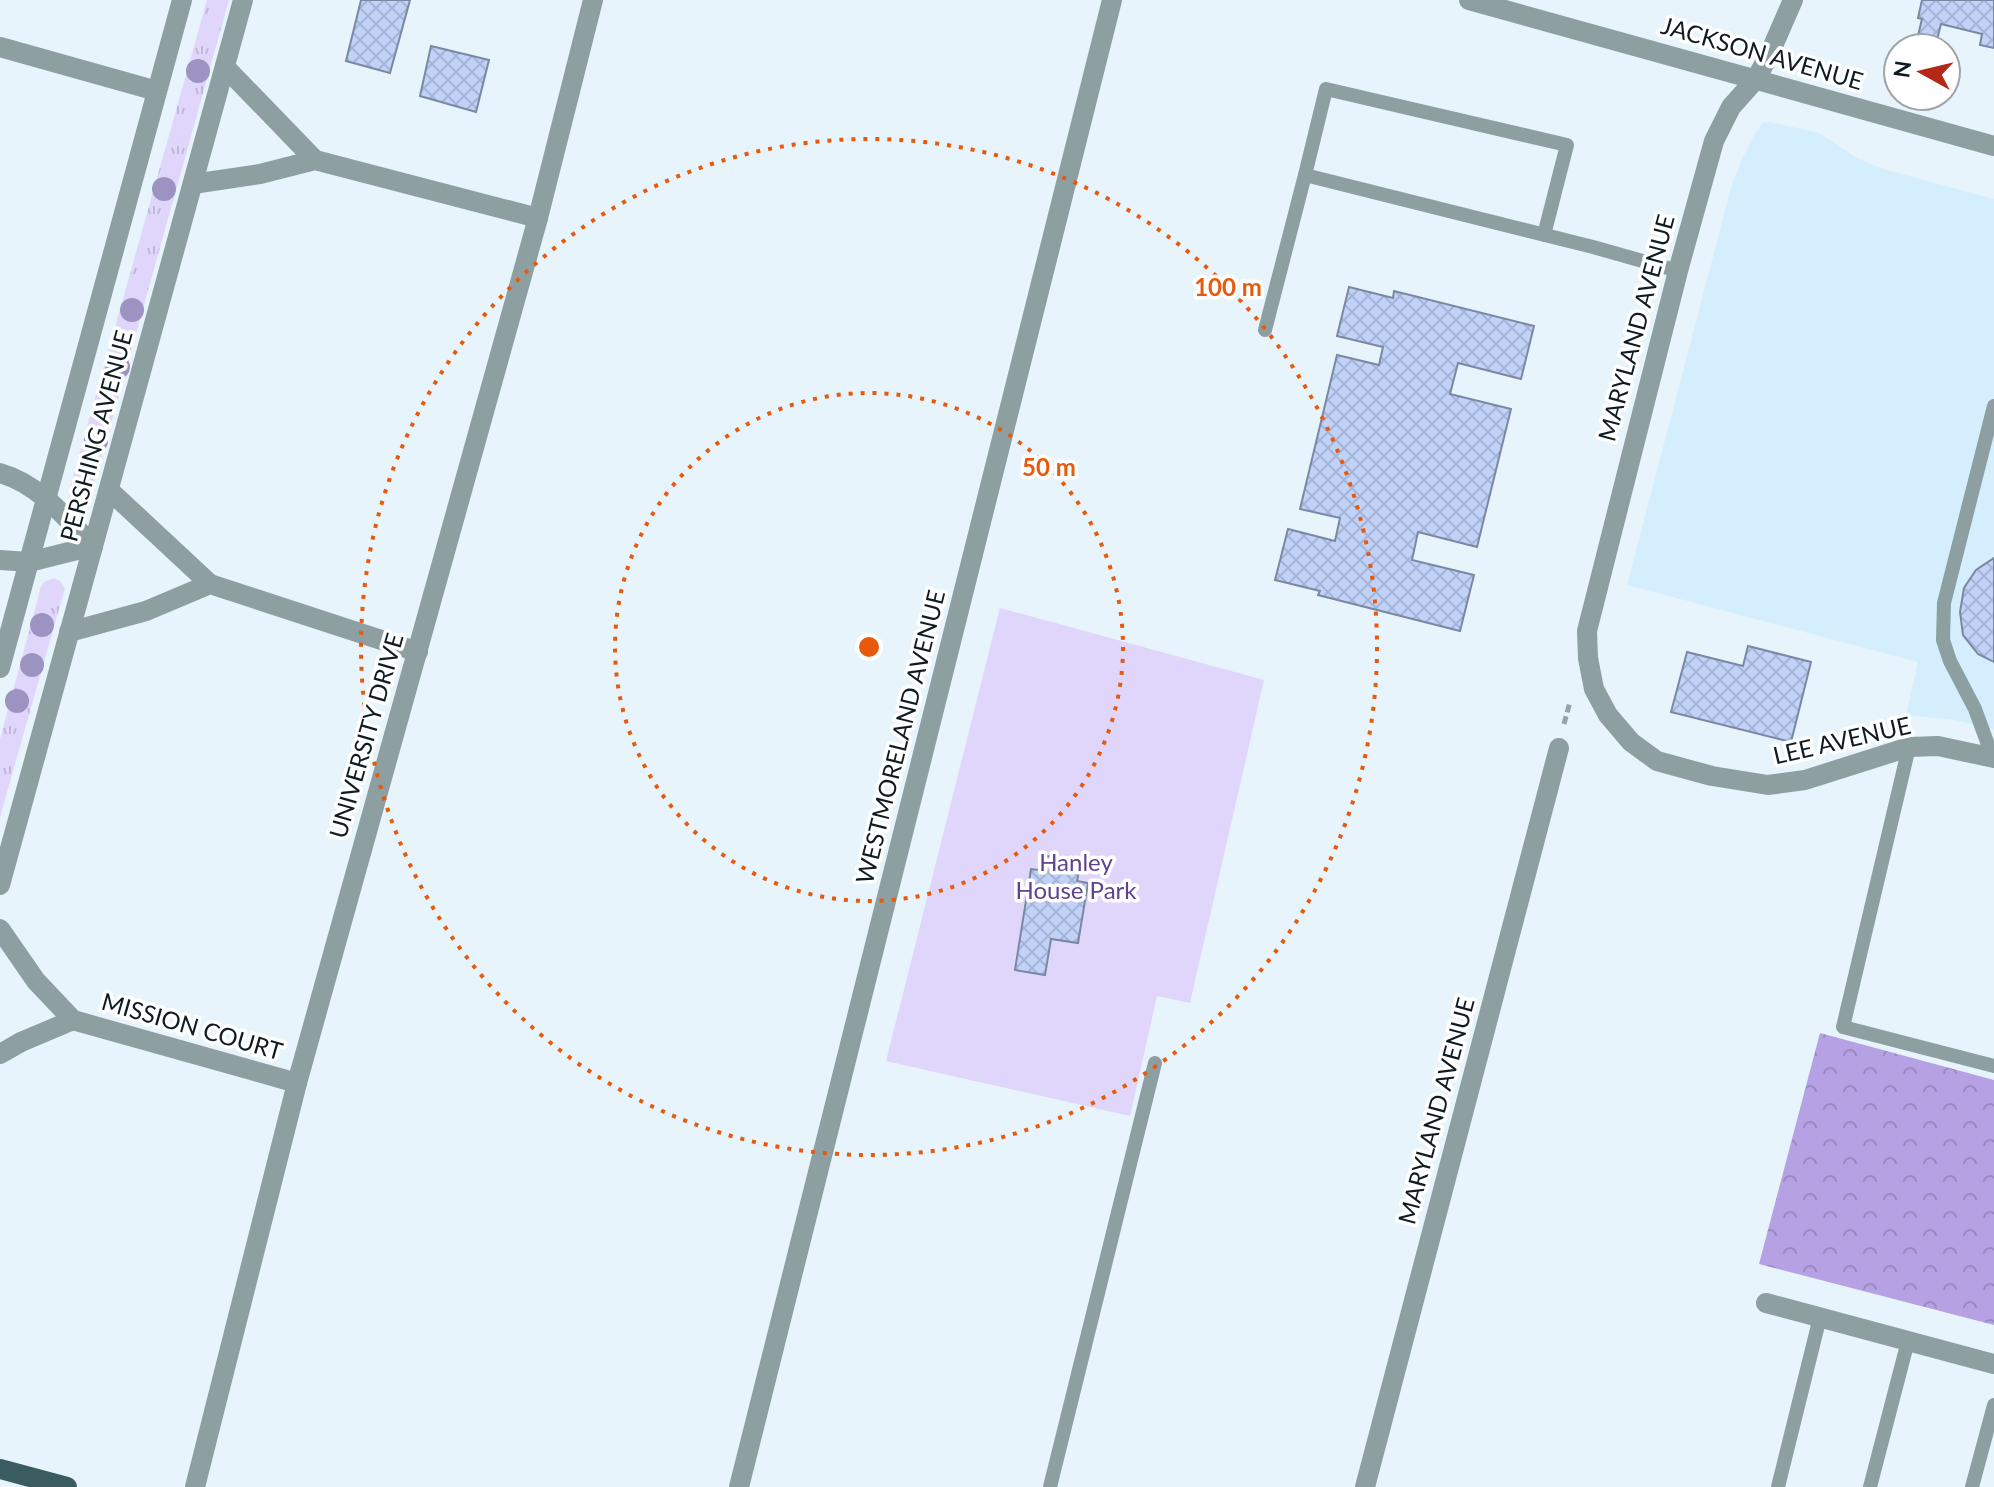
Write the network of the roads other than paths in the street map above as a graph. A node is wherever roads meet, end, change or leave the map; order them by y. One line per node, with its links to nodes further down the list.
1 (182, 0): 10 (street, PERSHING AVENUE)
2 (243, 0): 8 (street, PERSHING AVENUE)
3 (593, 0): 15 (street, UNIVERSITY DRIVE)
4 (1112, 0): 49 (street, WESTMORELAND AVENUE)
5 (1469, 0): 9 (street, JACKSON AVENUE)
6 (1793, 0): 9 (street, MARYLAND AVENUE)
7 (0, 47): 10 (street)
8 (225, 67): 12 (street); 14 (street, PERSHING AVENUE)
9 (1756, 79): 11 (street, JACKSON AVENUE); 17 (street, MARYLAND AVENUE)
10 (157, 91): 22 (street, PERSHING AVENUE)
11 (1994, 146)
12 (315, 160): 14 (street); 15 (street)
13 (1305, 175): 16 (lane); 16 (lane); 18 (lane)
14 (193, 184): 21 (street, PERSHING AVENUE)
15 (538, 218): 28 (street, UNIVERSITY DRIVE)
16 (1544, 235): 17 (lane)
17 (1678, 271): 30 (street, MARYLAND AVENUE)
18 (1265, 330)
19 (1994, 406): 33 (lane)
20 (0, 473): 22 (street)
21 (109, 490): 23 (street, PERSHING AVENUE); 26 (street)
22 (47, 498): 23 (street); 25 (street, PERSHING AVENUE)
23 (93, 546): 25 (street); 27 (street, PERSHING AVENUE)
24 (0, 560): 25 (street)
25 (29, 562): 29 (street, PERSHING AVENUE)
26 (210, 584): 27 (street); 28 (street)
27 (69, 632): 34 (street, PERSHING AVENUE)
28 (418, 652): 40 (street, UNIVERSITY DRIVE)
29 (0, 668)
30 (1594, 689): 31 (street, LEE AVENUE)
31 (1909, 747): 33 (street, LEE AVENUE); 39 (lane)
32 (1559, 748): 51 (street, MARYLAND AVENUE)
33 (1994, 758)
34 (0, 885)
35 (0, 929): 36 (street, MISSION COURT)
36 (73, 1020): 37 (street, MISSION COURT); 40 (street, MISSION COURT)
37 (0, 1054)
38 (1155, 1063): 50 (lane)
39 (1994, 1066)
40 (297, 1083): 48 (street, UNIVERSITY DRIVE)
41 (1766, 1303): 42 (street)
42 (1820, 1317): 43 (street); 52 (lane)
43 (1908, 1341): 44 (street); 53 (lane)
44 (1994, 1364)
45 (1994, 1405): 54 (lane)
46 (0, 1469): 47 (main road)
47 (67, 1487)
48 (195, 1487)
49 (739, 1487)
50 (1050, 1487)
51 (1365, 1487)
52 (1778, 1487)
53 (1870, 1487)
54 (1972, 1487)

